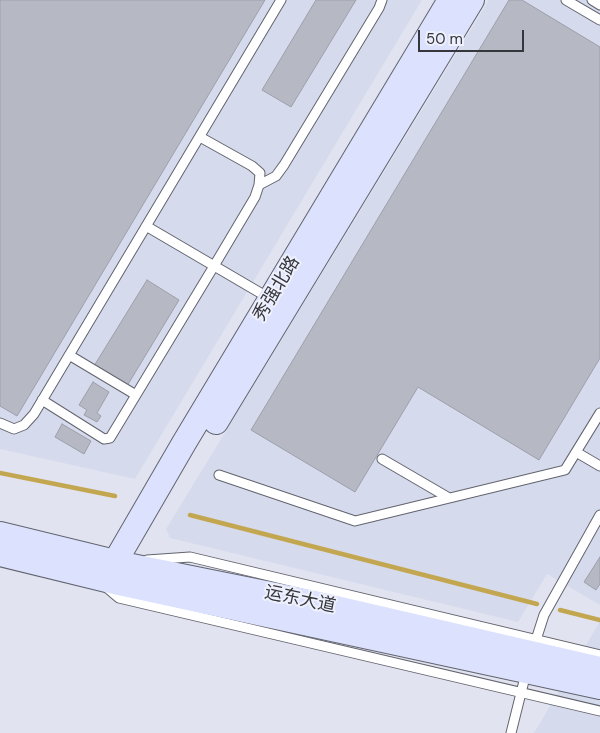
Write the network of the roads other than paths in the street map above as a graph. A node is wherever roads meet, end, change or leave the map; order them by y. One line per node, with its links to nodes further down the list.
1 (282, 0): 10 (lane)
2 (382, 0): 11 (lane)
3 (436, 0): 14 (street, 秀强北路)
4 (450, 0): 14 (street, 秀强北路)
5 (472, 0): 20 (street)
6 (566, 0): 9 (lane)
7 (592, 0): 8 (lane)
8 (600, 4)
9 (600, 20)
10 (200, 137): 11 (lane); 12 (lane)
11 (259, 185): 13 (lane)
12 (146, 226): 13 (lane); 15 (lane)
13 (214, 266): 14 (lane); 16 (lane)
14 (266, 296): 20 (street, 秀强北路); 29 (street, 秀强北路)
15 (69, 355): 16 (lane); 17 (lane)
16 (136, 395): 17 (lane)
17 (42, 400): 19 (lane)
18 (600, 413): 21 (lane)
19 (0, 423)
20 (184, 443): 29 (street, 秀强北路)
21 (576, 452): 23 (lane); 25 (lane)
22 (382, 459): 25 (lane)
23 (600, 466)
24 (219, 475): 25 (lane)
25 (449, 498)
26 (600, 515): 31 (lane)
27 (0, 534): 29 (street, 运东大道)
28 (0, 554): 29 (street, 运东大道)
29 (105, 569): 31 (street, 运东大道); 31 (lane)
30 (600, 655): 31 (lane)
31 (529, 664): 32 (street, 运东大道); 33 (street, 运东大道); 34 (lane); 35 (lane)
32 (600, 669)
33 (600, 687)
34 (600, 711)
35 (511, 733)

